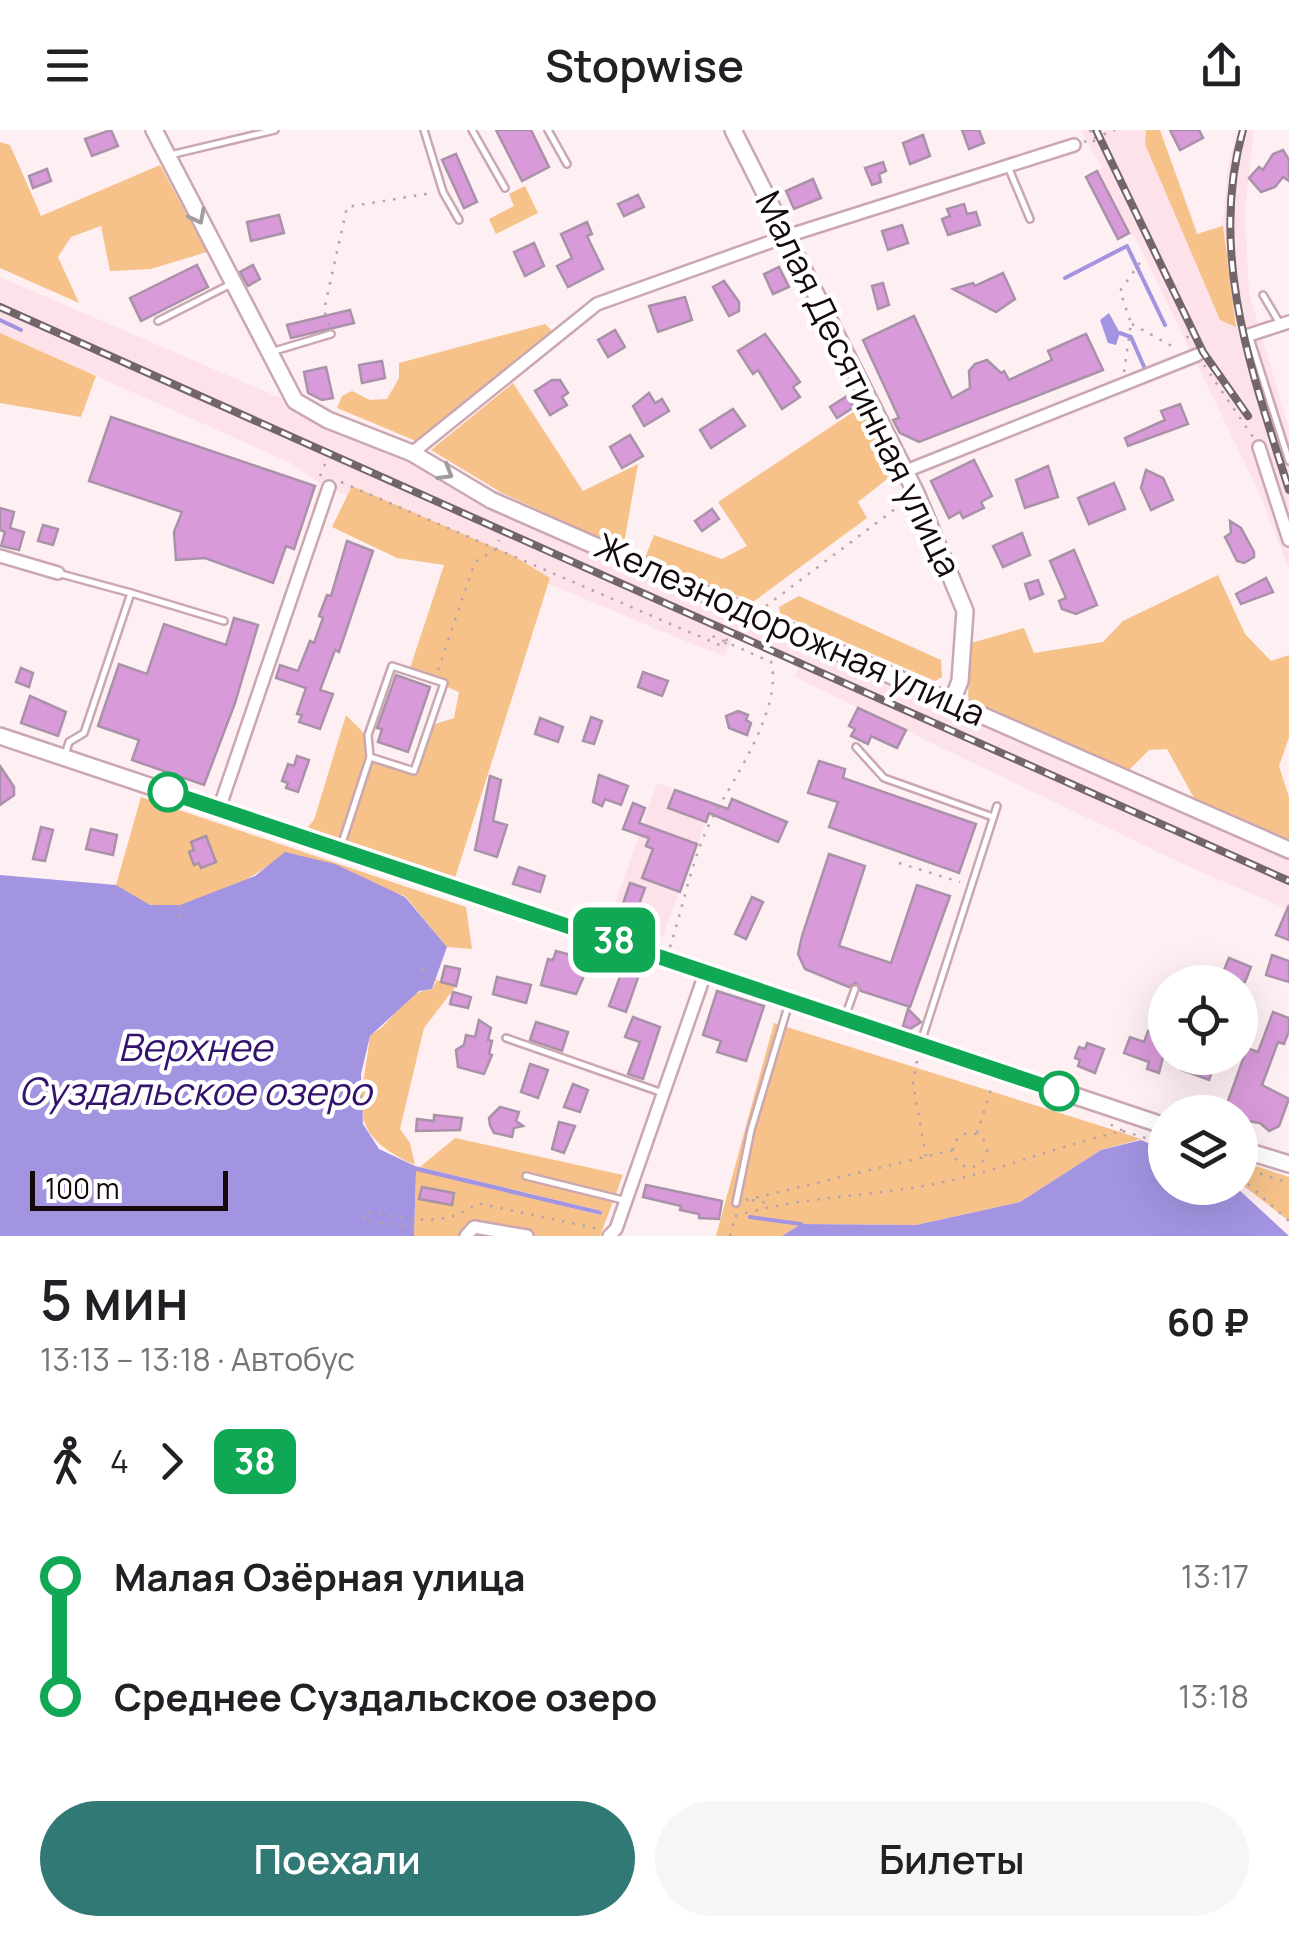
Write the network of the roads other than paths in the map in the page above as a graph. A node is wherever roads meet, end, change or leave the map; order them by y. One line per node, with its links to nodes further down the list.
1 (154, 130): 8 (street)
2 (275, 130): 8 (lane)
3 (424, 130): 13 (lane)
4 (472, 130): 11 (lane)
5 (548, 130): 9 (lane)
6 (734, 130): 14 (street, Малая Десятинная улица)
7 (1074, 145): 10 (street)
8 (167, 155): 15 (street, one-way to 15)
9 (567, 164)
10 (1008, 166): 12 (lane); 14 (street)
11 (505, 188)
12 (1030, 219)
13 (459, 220)
14 (787, 236): 24 (street); 26 (street, Малая Десятинная улица)
15 (232, 283): 17 (lane); 21 (street)
16 (1263, 294): 18 (lane)
17 (158, 322)
18 (1285, 324): 20 (street)
19 (331, 334): 21 (lane)
20 (1249, 335): 25 (lane)
21 (267, 353): 24 (street, Железнодорожная улица)
22 (1197, 355): 26 (street)
23 (1259, 447): 28 (street)
24 (412, 453): 34 (street, Железнодорожная улица, one-way to 34)
25 (1289, 461)
26 (906, 471): 33 (street, Малая Десятинная улица)
27 (324, 483): 41 (street)
28 (1289, 540)
29 (0, 556): 30 (street)
30 (58, 573): 31 (lane)
31 (131, 593): 32 (lane); 39 (lane)
32 (224, 622)
33 (960, 681): 34 (street, Малая Десятинная улица); 35 (street)
34 (952, 701): 35 (street, Железнодорожная улица)
35 (971, 710): 44 (street, Железнодорожная улица)
36 (0, 736): 39 (street)
37 (856, 747): 42 (lane)
38 (370, 757): 38 (lane); 43 (lane)
39 (64, 758): 41 (street)
40 (997, 806): 42 (lane)
41 (219, 809): 43 (street)
42 (993, 817): 50 (lane)
43 (340, 849): 45 (street)
44 (1289, 850)
45 (706, 971): 47 (street); 51 (street)
46 (855, 989): 48 (lane)
47 (790, 1000): 48 (street); 57 (lane)
48 (845, 1019): 50 (street)
49 (506, 1038): 51 (lane)
50 (920, 1044): 52 (street)
51 (663, 1093): 56 (street)
52 (1148, 1121)
53 (1258, 1155): 54 (street)
54 (1289, 1164)
55 (526, 1176): 56 (lane)
56 (626, 1201): 58 (street)
57 (736, 1203)
58 (612, 1232)
59 (466, 1236): 60 (street)
60 (527, 1236)

